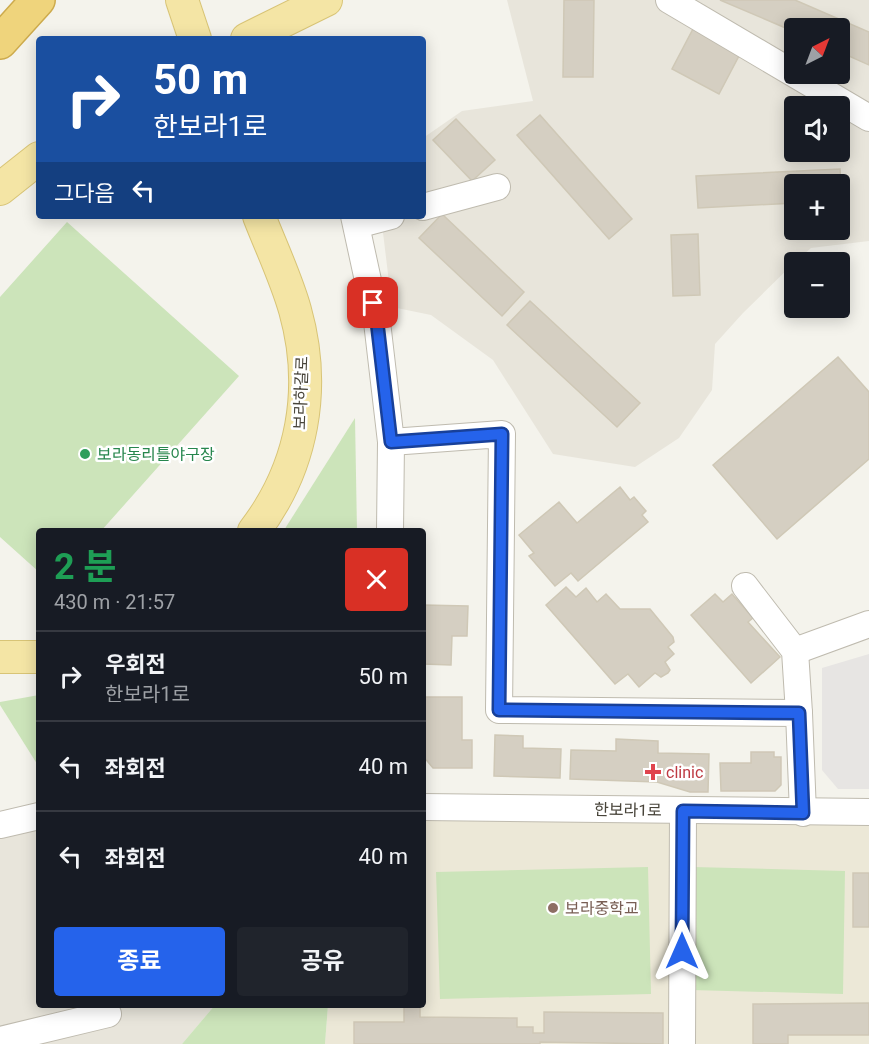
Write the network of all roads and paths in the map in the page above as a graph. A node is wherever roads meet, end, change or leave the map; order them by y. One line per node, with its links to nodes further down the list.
1 (38, 0): 8 (highway)
2 (182, 0): 6 (main road)
3 (326, 0): 5 (main road)
4 (669, 0): 9 (street)
5 (284, 31): 7 (main road)
6 (194, 36)
7 (261, 36)
8 (0, 42)
9 (869, 118)
10 (36, 160): 12 (main road)
11 (497, 187): 13 (street)
12 (0, 189)
13 (426, 206)
14 (260, 219): 17 (main road, 보라하갈로)
15 (356, 221): 16 (street)
16 (391, 442): 18 (street); 24 (street)
17 (256, 528)
18 (390, 528)
19 (745, 586): 21 (street)
20 (869, 624): 21 (street)
21 (795, 651): 24 (street)
22 (0, 657): 23 (main road)
23 (36, 657)
24 (799, 713): 28 (street)
25 (426, 807): 26 (street, 한보라1로)
26 (683, 811): 28 (street, 한보라1로); 33 (street)
27 (869, 812): 28 (street, 한보라1로)
28 (803, 813)
29 (36, 817): 30 (street)
30 (0, 825)
31 (108, 1014): 32 (street)
32 (0, 1040)
33 (682, 1044)

